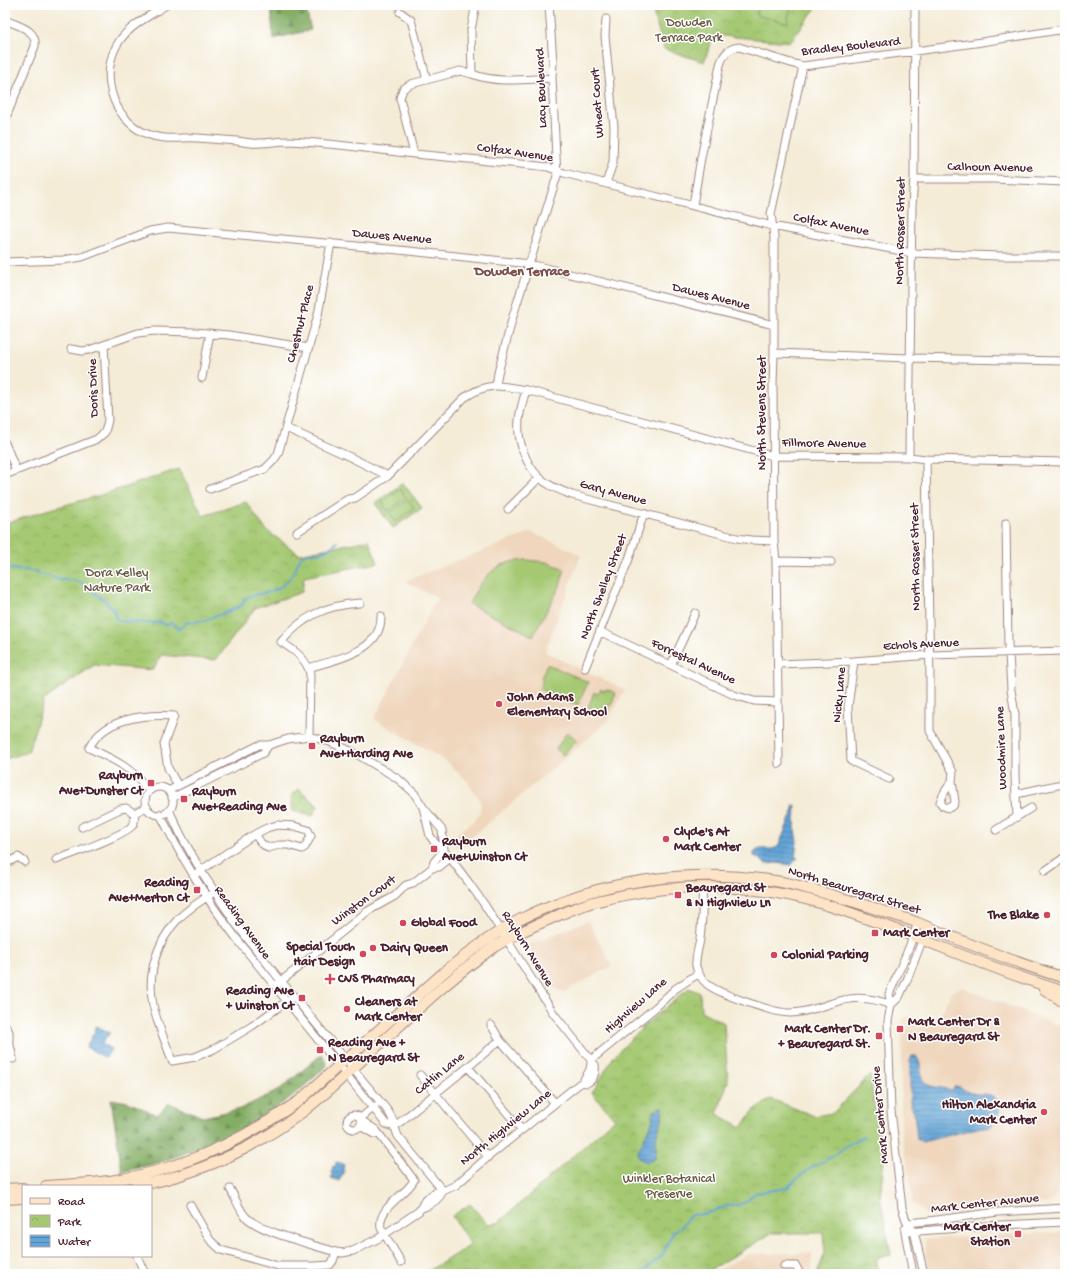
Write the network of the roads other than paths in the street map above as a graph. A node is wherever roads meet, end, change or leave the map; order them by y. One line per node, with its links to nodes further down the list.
1 (166, 5): 15 (street, Colfax Avenue)
2 (549, 5): 12 (street, Lacy Boulevard)
3 (915, 5): 9 (street, North Rosser Street)
4 (475, 9): 11 (street)
5 (400, 12): 13 (street)
6 (606, 19): 19 (street, Wheat Court)
7 (5, 20): 14 (street)
8 (1065, 29): 9 (street, Bradley Boulevard)
9 (914, 52): 10 (street, Bradley Boulevard); 17 (street, North Rosser Street)
10 (803, 66): 20 (street, Bradley Boulevard); 21 (street, North Stevens Street)
11 (472, 74): 12 (street); 13 (street)
12 (552, 78): 16 (street, Lacy Boulevard)
13 (427, 80): 15 (street)
14 (5, 120)
15 (414, 154): 16 (street, Colfax Avenue)
16 (557, 170): 19 (street, Colfax Avenue); 26 (street, Lacy Boulevard)
17 (914, 179): 18 (street, Calhoun Avenue); 23 (street, North Rosser Street)
18 (1065, 182)
19 (606, 183): 20 (street, Colfax Avenue)
20 (693, 205): 21 (street, Colfax Avenue)
21 (772, 226): 23 (street, Colfax Avenue); 27 (street, North Stevens Street)
22 (331, 244): 25 (street, Dawes Avenue); 26 (street, Dawes Avenue); 30 (street, Chestnut Place)
23 (912, 253): 24 (street, Colfax Avenue); 33 (street, North Rosser Street)
24 (1065, 256)
25 (5, 262)
26 (530, 264): 27 (street, Dawes Avenue); 36 (street, Lacy Boulevard)
27 (774, 325): 32 (street, North Stevens Street)
28 (210, 333): 29 (street, Doris Drive); 30 (street, Doris Drive); 35 (street)
29 (104, 345): 31 (street); 44 (street, Doris Drive)
30 (309, 348): 38 (street, Chestnut Place)
31 (71, 349)
32 (774, 353): 33 (street); 40 (street, North Stevens Street)
33 (910, 358): 34 (street); 41 (street, North Rosser Street)
34 (1065, 361)
35 (202, 378)
36 (496, 385): 37 (street, Fillmore Avenue); 46 (street)
37 (526, 390): 40 (street, Fillmore Avenue); 47 (street, Gary Avenue)
38 (286, 428): 46 (street); 48 (street, Chestnut Place)
39 (5, 443): 44 (street)
40 (773, 456): 41 (street, Fillmore Avenue); 53 (street, North Stevens Street)
41 (909, 457): 42 (street, Fillmore Avenue)
42 (926, 459): 43 (street, Fillmore Avenue); 62 (street, North Rosser Street)
43 (1065, 462)
44 (16, 470): 45 (street, Doris Drive)
45 (5, 475)
46 (388, 476): 52 (street)
47 (539, 478): 49 (street); 50 (street, Gary Avenue)
48 (210, 489)
49 (508, 508)
50 (644, 513): 53 (street, Gary Avenue); 59 (street, North Shelley Street)
51 (1006, 523): 61 (street, Woodmire Lane)
52 (297, 532)
53 (774, 541): 54 (street, North Stevens Street)
54 (776, 561): 55 (street); 64 (street, North Stevens Street)
55 (831, 562)
56 (360, 603): 66 (street)
57 (695, 613): 65 (street)
58 (381, 616): 66 (street)
59 (600, 632): 65 (street, Forrestal Avenue); 67 (street, North Shelley Street)
60 (1065, 651): 61 (street, Echols Avenue)
61 (1009, 653): 62 (street, Echols Avenue); 78 (street, Woodmire Lane)
62 (930, 655): 63 (street, Echols Avenue); 73 (street, North Rosser Street)
63 (854, 661): 64 (street, Echols Avenue); 72 (street, Nicky Lane)
64 (778, 664): 68 (street, North Stevens Street)
65 (671, 665): 68 (street, Forrestal Avenue)
66 (309, 668): 69 (street)
67 (585, 668)
68 (778, 702): 71 (street, North Stevens Street)
69 (309, 736): 70 (street, Rayburn Avenue); 81 (street, Rayburn Avenue)
70 (269, 745): 75 (street, Rayburn Avenue); 79 (street, Rayburn Avenue)
71 (779, 764)
72 (889, 779)
73 (952, 781)
74 (1065, 784): 78 (street)
75 (178, 786): 76 (street); 77 (street, Rayburn Avenue)
76 (149, 791): 77 (street); 80 (street)
77 (168, 791): 79 (street)
78 (1016, 794): 86 (street, Woodmire Lane)
79 (172, 798): 83 (street)
80 (146, 807): 84 (street); 85 (street)
81 (423, 807): 90 (street, Rayburn Avenue); 90 (street, Rayburn Avenue)
82 (1031, 808): 86 (street)
83 (169, 810): 85 (street); 97 (street, Reading Avenue)
84 (134, 813): 87 (street); 93 (street)
85 (160, 814): 99 (street, Reading Avenue)
86 (1017, 817): 88 (street)
87 (82, 827)
88 (996, 830)
89 (255, 834): 89 (street); 97 (street)
90 (444, 850): 92 (street, Rayburn Avenue); 96 (street, Winston Court)
91 (1065, 857): 98 (street)
92 (450, 858): 96 (street, Winston Court); 104 (street, Rayburn Avenue)
93 (56, 860)
94 (25, 862): 95 (street)
95 (5, 864)
96 (432, 868): 111 (street, Winston Court)
97 (201, 871): 99 (street); 101 (street, Reading Avenue)
98 (1046, 871)
99 (194, 876): 102 (street, Reading Avenue)
100 (702, 887): 105 (main road, North Beauregard Street); 106 (main road, North Beauregard Street); 109 (street)
101 (214, 892): 102 (street); 111 (street, Reading Avenue)
102 (207, 897): 113 (street, Reading Avenue); 116 (street)
103 (923, 925): 104 (main road, North Beauregard Street); 105 (street, Mark Center Drive); 107 (main road, North Beauregard Street)
104 (501, 930): 106 (street, Rayburn Avenue); 124 (main road, North Beauregard Street)
105 (918, 938): 112 (main road, North Beauregard Street); 118 (street, Mark Center Drive); 118 (street, Mark Center Drive)
106 (507, 940): 123 (street, Rayburn Avenue); 126 (main road, North Beauregard Street)
107 (1038, 970): 108 (main road); 110 (main road, North Beauregard Street)
108 (1065, 970)
109 (699, 973): 118 (street); 123 (street, Highview Lane)
110 (1065, 978)
111 (281, 981): 113 (street, Winston Court); 115 (street, Reading Avenue)
112 (1030, 981): 114 (main road, North Beauregard Street); 117 (main road)
113 (275, 986): 116 (street, Reading Avenue)
114 (1065, 992)
115 (294, 996): 116 (street); 124 (street, Reading Avenue)
116 (287, 1002): 124 (street, Reading Avenue)
117 (1065, 1003)
118 (891, 1005): 147 (street, Mark Center Drive)
119 (5, 1025): 122 (street)
120 (491, 1025): 121 (street)
121 (500, 1040): 125 (street, Catlin Lane); 130 (street)
122 (14, 1060)
123 (591, 1060): 130 (street, North Highview Lane)
124 (342, 1063): 126 (street, Reading Avenue); 135 (main road, North Beauregard Street)
125 (468, 1067): 128 (street, Catlin Lane); 133 (street)
126 (349, 1072): 129 (street, Reading Avenue); 131 (street, Reading Avenue); 137 (main road, North Beauregard Street)
127 (420, 1075): 128 (street)
128 (435, 1093): 132 (street, Catlin Lane); 134 (street)
129 (380, 1102): 131 (street); 132 (street, Reading Avenue)
130 (554, 1103): 133 (street, North Highview Lane)
131 (373, 1108): 132 (street, Reading Avenue); 150 (street)
132 (394, 1127): 141 (street, Reading Avenue)
133 (522, 1130): 134 (street, North Highview Lane)
134 (488, 1157): 141 (street, North Highview Lane)
135 (115, 1183): 136 (main road, North Beauregard Street)
136 (69, 1185)
137 (139, 1185)
138 (22, 1188): 139 (main road)
139 (5, 1189)
140 (230, 1189): 151 (street)
141 (443, 1191): 150 (street, North Highview Lane)
142 (22, 1198): 143 (main road)
143 (5, 1199)
144 (190, 1205): 151 (street)
145 (1065, 1208): 147 (street, Mark Center Avenue)
146 (1065, 1222): 148 (street, Mark Center Avenue)
147 (907, 1223): 148 (street, Mark Center Drive); 149 (street, Mark Center Drive)
148 (914, 1231): 149 (street, Mark Center Avenue); 158 (street, Mark Center Drive)
149 (905, 1232): 155 (street, Mark Center Drive)
150 (385, 1234): 151 (street, North Highview Lane); 153 (street)
151 (336, 1252)
152 (137, 1257): 156 (street)
153 (401, 1262)
154 (784, 1266): 157 (street)
155 (912, 1272)
156 (142, 1273)
157 (800, 1274)
158 (924, 1274)

